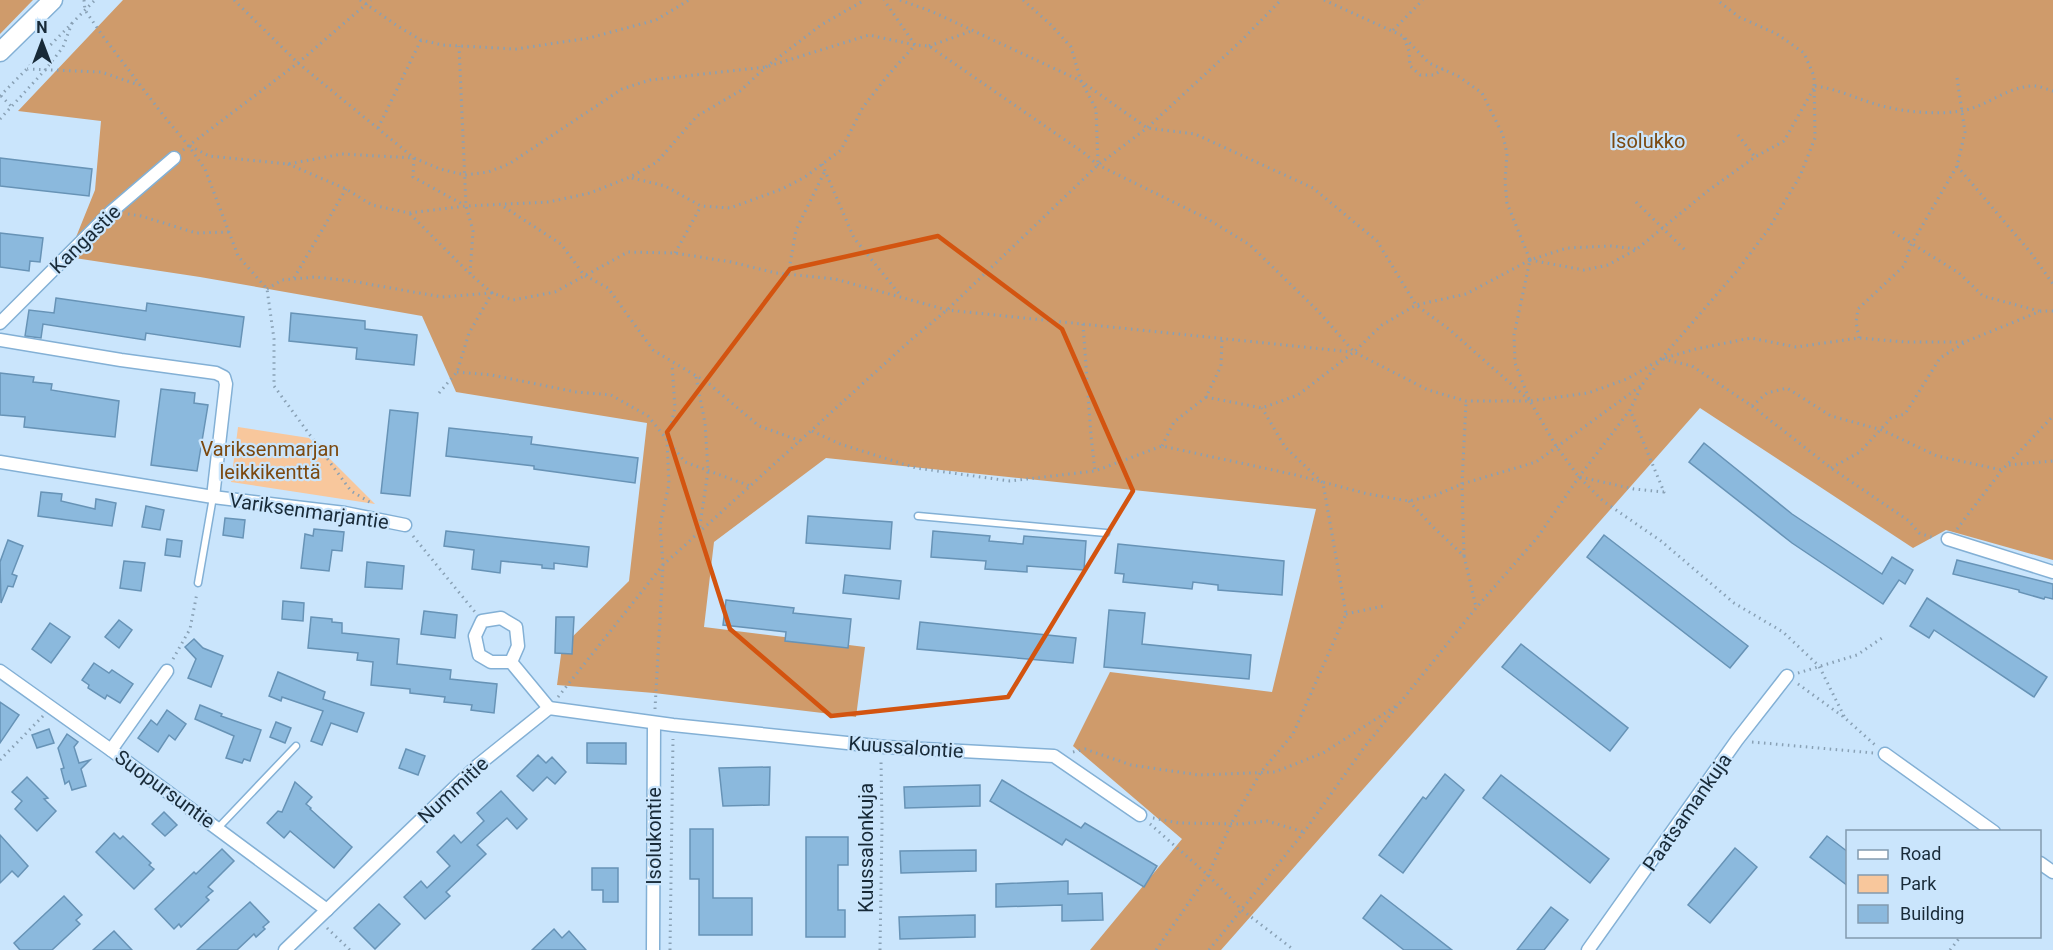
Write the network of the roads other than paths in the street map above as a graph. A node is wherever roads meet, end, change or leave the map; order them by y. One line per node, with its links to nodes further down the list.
1 (54, 0): 2 (main road)
2 (0, 52)
3 (174, 158): 4 (street, Kangastie)
4 (0, 323)
5 (0, 340): 7 (street)
6 (0, 462): 7 (street, Variksenmarjantie)
7 (213, 497): 9 (street, Variksenmarjantie); 13 (lane)
8 (918, 516): 10 (lane)
9 (405, 525)
10 (1106, 533)
11 (1948, 539): 12 (street)
12 (2053, 572)
13 (198, 583)
14 (511, 662): 14 (street); 18 (street)
15 (0, 671): 21 (street, Suopursuntie)
16 (167, 671): 21 (street)
17 (1787, 676): 29 (street, Paatsamankuja)
18 (549, 708): 19 (street); 26 (street, Nummitie)
19 (654, 723): 23 (street, Kuussalontie); 28 (street, Isolukontie)
20 (296, 746): 24 (lane)
21 (111, 750): 24 (street, Suopursuntie)
22 (1885, 754): 25 (street)
23 (1140, 815)
24 (218, 828): 26 (street, Suopursuntie)
25 (1993, 830)
26 (322, 914): 27 (street, Nummitie)
27 (285, 950)
28 (653, 950)
29 (1588, 950)

